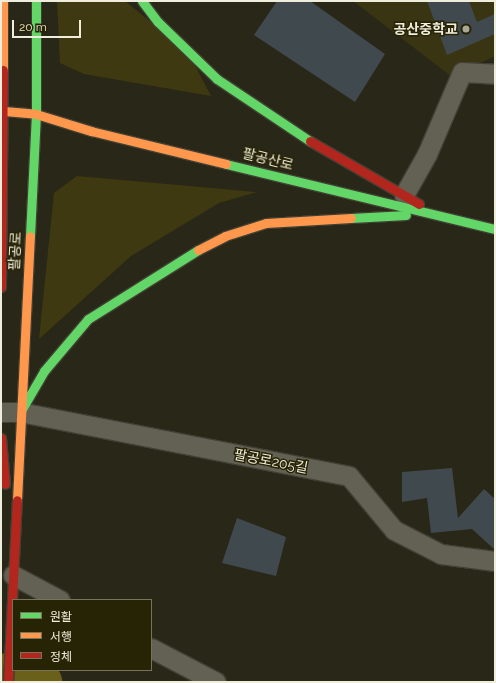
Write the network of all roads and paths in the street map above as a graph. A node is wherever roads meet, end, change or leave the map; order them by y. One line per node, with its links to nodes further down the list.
1 (3, 1): 5 (main road, 팔공로)
2 (36, 1): 6 (main road, 팔공로)
3 (142, 1): 7 (main road)
4 (495, 74): 7 (street)
5 (4, 112): 6 (main road, 팔공산로); 10 (main road, 팔공로)
6 (36, 114): 8 (main road, 팔공산로); 12 (main road, 팔공로)
7 (404, 195): 8 (main road)
8 (433, 214): 9 (main road, 팔공산로); 12 (main road)
9 (495, 229)
10 (1, 287)
11 (1, 412): 12 (street, 팔공로205길)
12 (20, 412): 14 (street, 팔공로205길); 15 (main road, 팔공로)
13 (1, 438): 15 (main road, 팔공로)
14 (495, 561)
15 (13, 575): 16 (street); 18 (main road, 팔공로)
16 (58, 599)
17 (152, 649): 19 (street)
18 (8, 682)
19 (216, 682)

